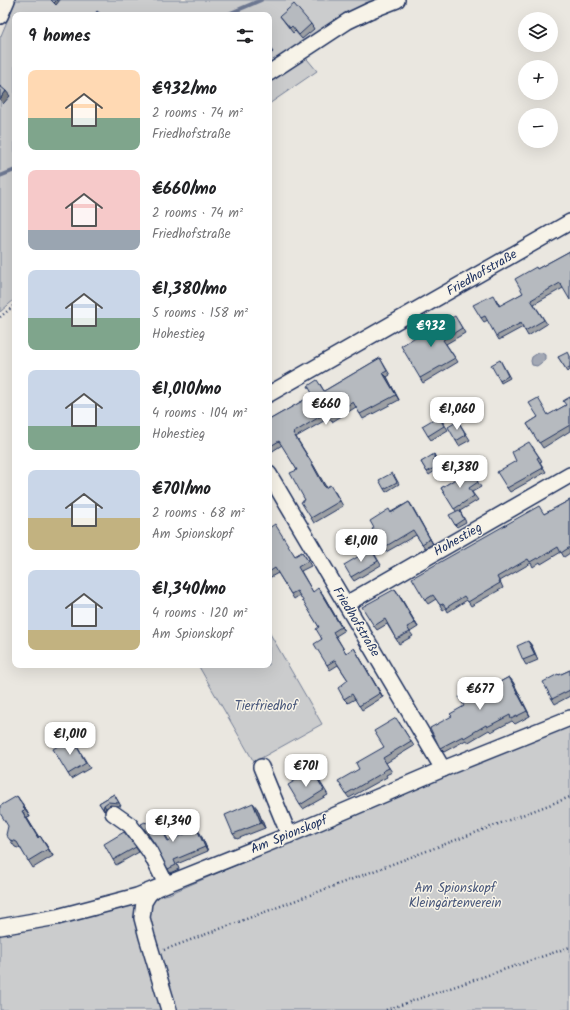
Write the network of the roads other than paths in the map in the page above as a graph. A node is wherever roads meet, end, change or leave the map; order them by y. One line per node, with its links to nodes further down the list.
1 (7, 0): 3 (street)
2 (397, 0): 4 (street)
3 (0, 16)
4 (272, 71)
5 (570, 222): 6 (street, Friedhofstraße)
6 (272, 392)
7 (570, 475): 9 (street, Hohestieg)
8 (272, 479): 9 (street, Friedhofstraße)
9 (346, 604): 12 (street, Friedhofstraße)
10 (570, 718): 12 (street, Am Spionskopf)
11 (261, 767): 14 (street)
12 (443, 769): 14 (street, Am Spionskopf)
13 (113, 813): 15 (street)
14 (289, 835): 15 (street, Am Spionskopf)
15 (161, 886): 16 (street, Am Spionskopf); 17 (street)
16 (0, 927)
17 (169, 1010)

